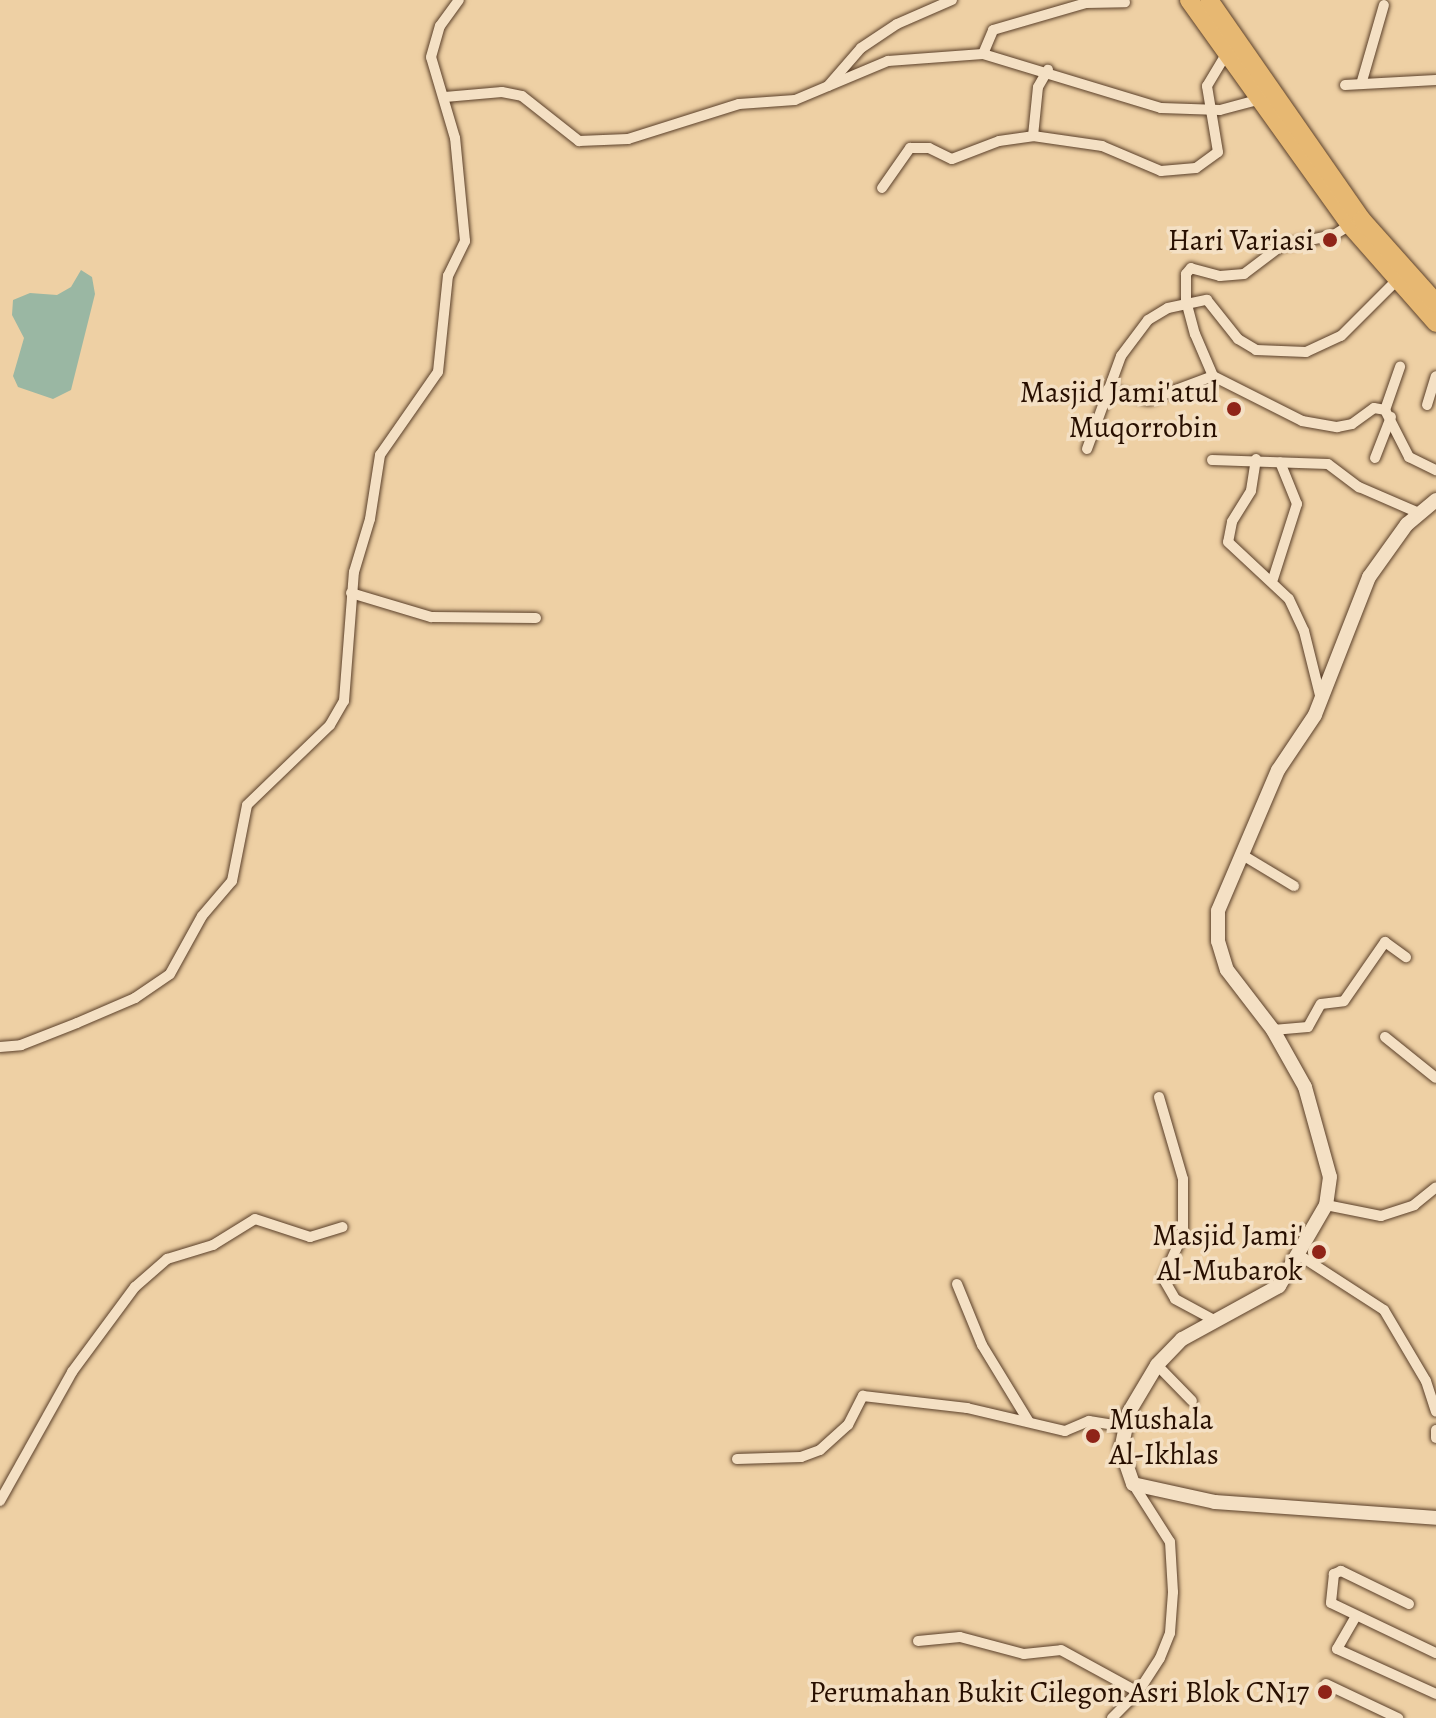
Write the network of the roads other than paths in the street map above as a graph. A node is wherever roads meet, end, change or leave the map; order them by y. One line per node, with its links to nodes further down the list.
1 (459, 0): 14 (street)
2 (952, 0): 13 (street)
3 (1189, 0): 8 (highway)
4 (1209, 0): 18 (highway)
5 (1125, 2): 7 (street)
6 (1384, 5): 11 (street)
7 (983, 54): 9 (street); 13 (street)
8 (1226, 54): 15 (highway); 16 (street)
9 (1048, 70): 16 (street); 17 (street)
10 (1436, 80): 11 (street)
11 (1362, 81): 12 (street)
12 (1345, 85)
13 (827, 87): 14 (street)
14 (445, 97): 42 (street)
15 (1261, 99): 16 (street); 18 (highway)
16 (1208, 110): 17 (street)
17 (1033, 136): 20 (street)
18 (1310, 158): 19 (highway)
19 (1323, 176): 21 (highway); 22 (highway)
20 (882, 188)
21 (1350, 225): 22 (highway); 24 (street)
22 (1388, 262): 23 (highway); 25 (highway)
23 (1396, 281): 24 (street); 26 (highway)
24 (1186, 301): 28 (street); 30 (street)
25 (1436, 303)
26 (1436, 323)
27 (1400, 367): 32 (street)
28 (1213, 376): 30 (street); 32 (street)
29 (1436, 376): 31 (street)
30 (1108, 389): 33 (street)
31 (1427, 405)
32 (1388, 414): 34 (street); 38 (street)
33 (1087, 449)
34 (1375, 458)
35 (1256, 459): 36 (street); 37 (street); 41 (street)
36 (1212, 460)
37 (1280, 462): 40 (street); 41 (street)
38 (1436, 470)
39 (1436, 500): 40 (street)
40 (1419, 513): 44 (street)
41 (1273, 579): 44 (street)
42 (351, 593): 43 (street); 50 (street)
43 (536, 618)
44 (1321, 699): 45 (street)
45 (1241, 854): 46 (street); 48 (street)
46 (1294, 886)
47 (1406, 957): 48 (street)
48 (1273, 1030): 54 (street)
49 (1385, 1037): 51 (street)
50 (0, 1047)
51 (1436, 1078)
52 (1159, 1097): 58 (street)
53 (1436, 1187): 54 (street)
54 (1326, 1205): 56 (street)
55 (343, 1227): 68 (street)
56 (1299, 1255): 58 (street); 61 (street)
57 (957, 1284): 62 (street)
58 (1214, 1320): 59 (street)
59 (1157, 1365): 60 (street); 63 (street)
60 (1192, 1401)
61 (1436, 1411)
62 (1029, 1422): 63 (street); 66 (street)
63 (1125, 1427): 67 (street)
64 (1436, 1430): 65 (street)
65 (1436, 1438)
66 (737, 1459)
67 (1133, 1484): 69 (street); 75 (street)
68 (0, 1501)
69 (1436, 1518)
70 (1409, 1604): 71 (street)
71 (1356, 1616): 73 (street); 76 (street)
72 (918, 1641): 75 (street)
73 (1436, 1653)
74 (1326, 1684): 78 (street)
75 (1138, 1692): 77 (street)
76 (1436, 1694)
77 (1112, 1718)
78 (1398, 1718)

